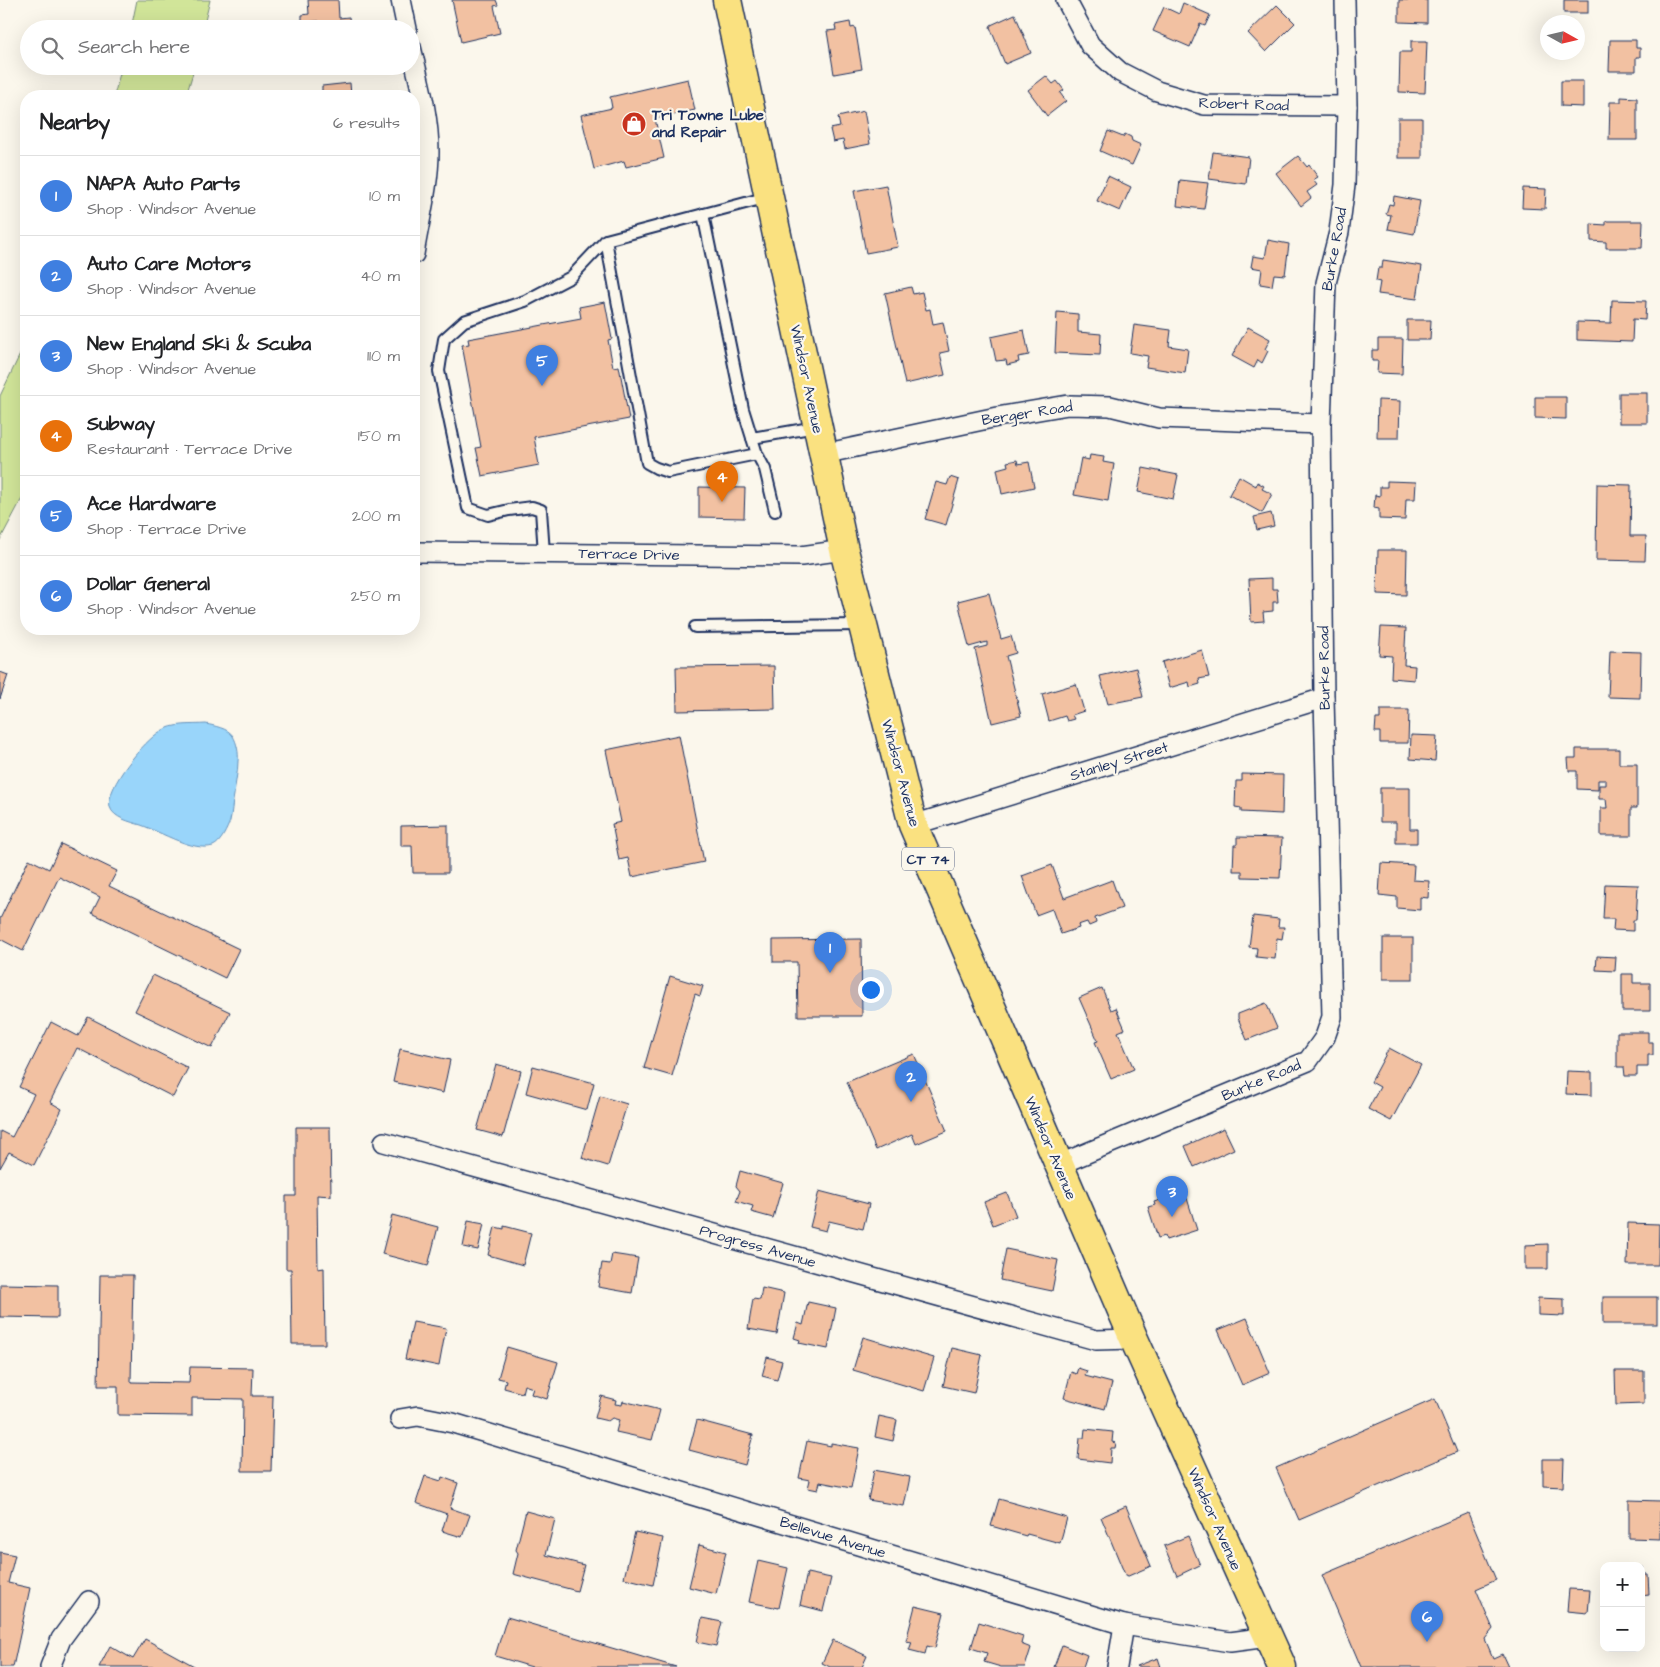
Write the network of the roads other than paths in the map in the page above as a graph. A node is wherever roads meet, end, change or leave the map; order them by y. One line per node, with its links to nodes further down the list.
1 (401, 0): 5 (street)
2 (727, 0): 8 (main road, Windsor Avenue / CT 74)
3 (1066, 0): 7 (street, Robert Road)
4 (1345, 0): 7 (street, Burke Road)
5 (405, 20)
6 (417, 75): 10 (street)
7 (1347, 106): 12 (street, Burke Road)
8 (769, 197): 9 (lane); 13 (main road, Windsor Avenue / CT 74)
9 (703, 214): 11 (lane); 14 (lane)
10 (420, 216)
11 (606, 240): 15 (lane); 20 (lane)
12 (1322, 424): 16 (street, Berger Road); 23 (street, Burke Road)
13 (817, 426): 14 (lane); 16 (main road, Windsor Avenue / CT 74)
14 (752, 438): 15 (lane)
15 (757, 454): 17 (lane)
16 (824, 454): 18 (main road, Windsor Avenue / CT 74)
17 (776, 511)
18 (844, 550): 20 (street, Terrace Drive); 21 (main road, Windsor Avenue / CT 74)
19 (420, 552): 20 (street, Terrace Drive)
20 (544, 554)
21 (863, 625): 22 (lane); 24 (main road, Windsor Avenue / CT 74)
22 (695, 627)
23 (1324, 698): 24 (street, Stanley Street); 26 (street, Burke Road)
24 (913, 825): 26 (main road, Windsor Avenue / CT 74)
25 (384, 1142): 27 (street, Progress Avenue)
26 (1058, 1165): 27 (main road, Windsor Avenue / CT 74)
27 (1134, 1339): 31 (main road, Windsor Avenue / CT 74)
28 (400, 1419): 30 (street, Bellevue Avenue)
29 (88, 1601): 32 (street)
30 (1124, 1625): 31 (street, Bellevue Avenue); 33 (street)
31 (1268, 1636): 34 (main road, Windsor Avenue / CT 74)
32 (50, 1667)
33 (1117, 1667)
34 (1282, 1667)

